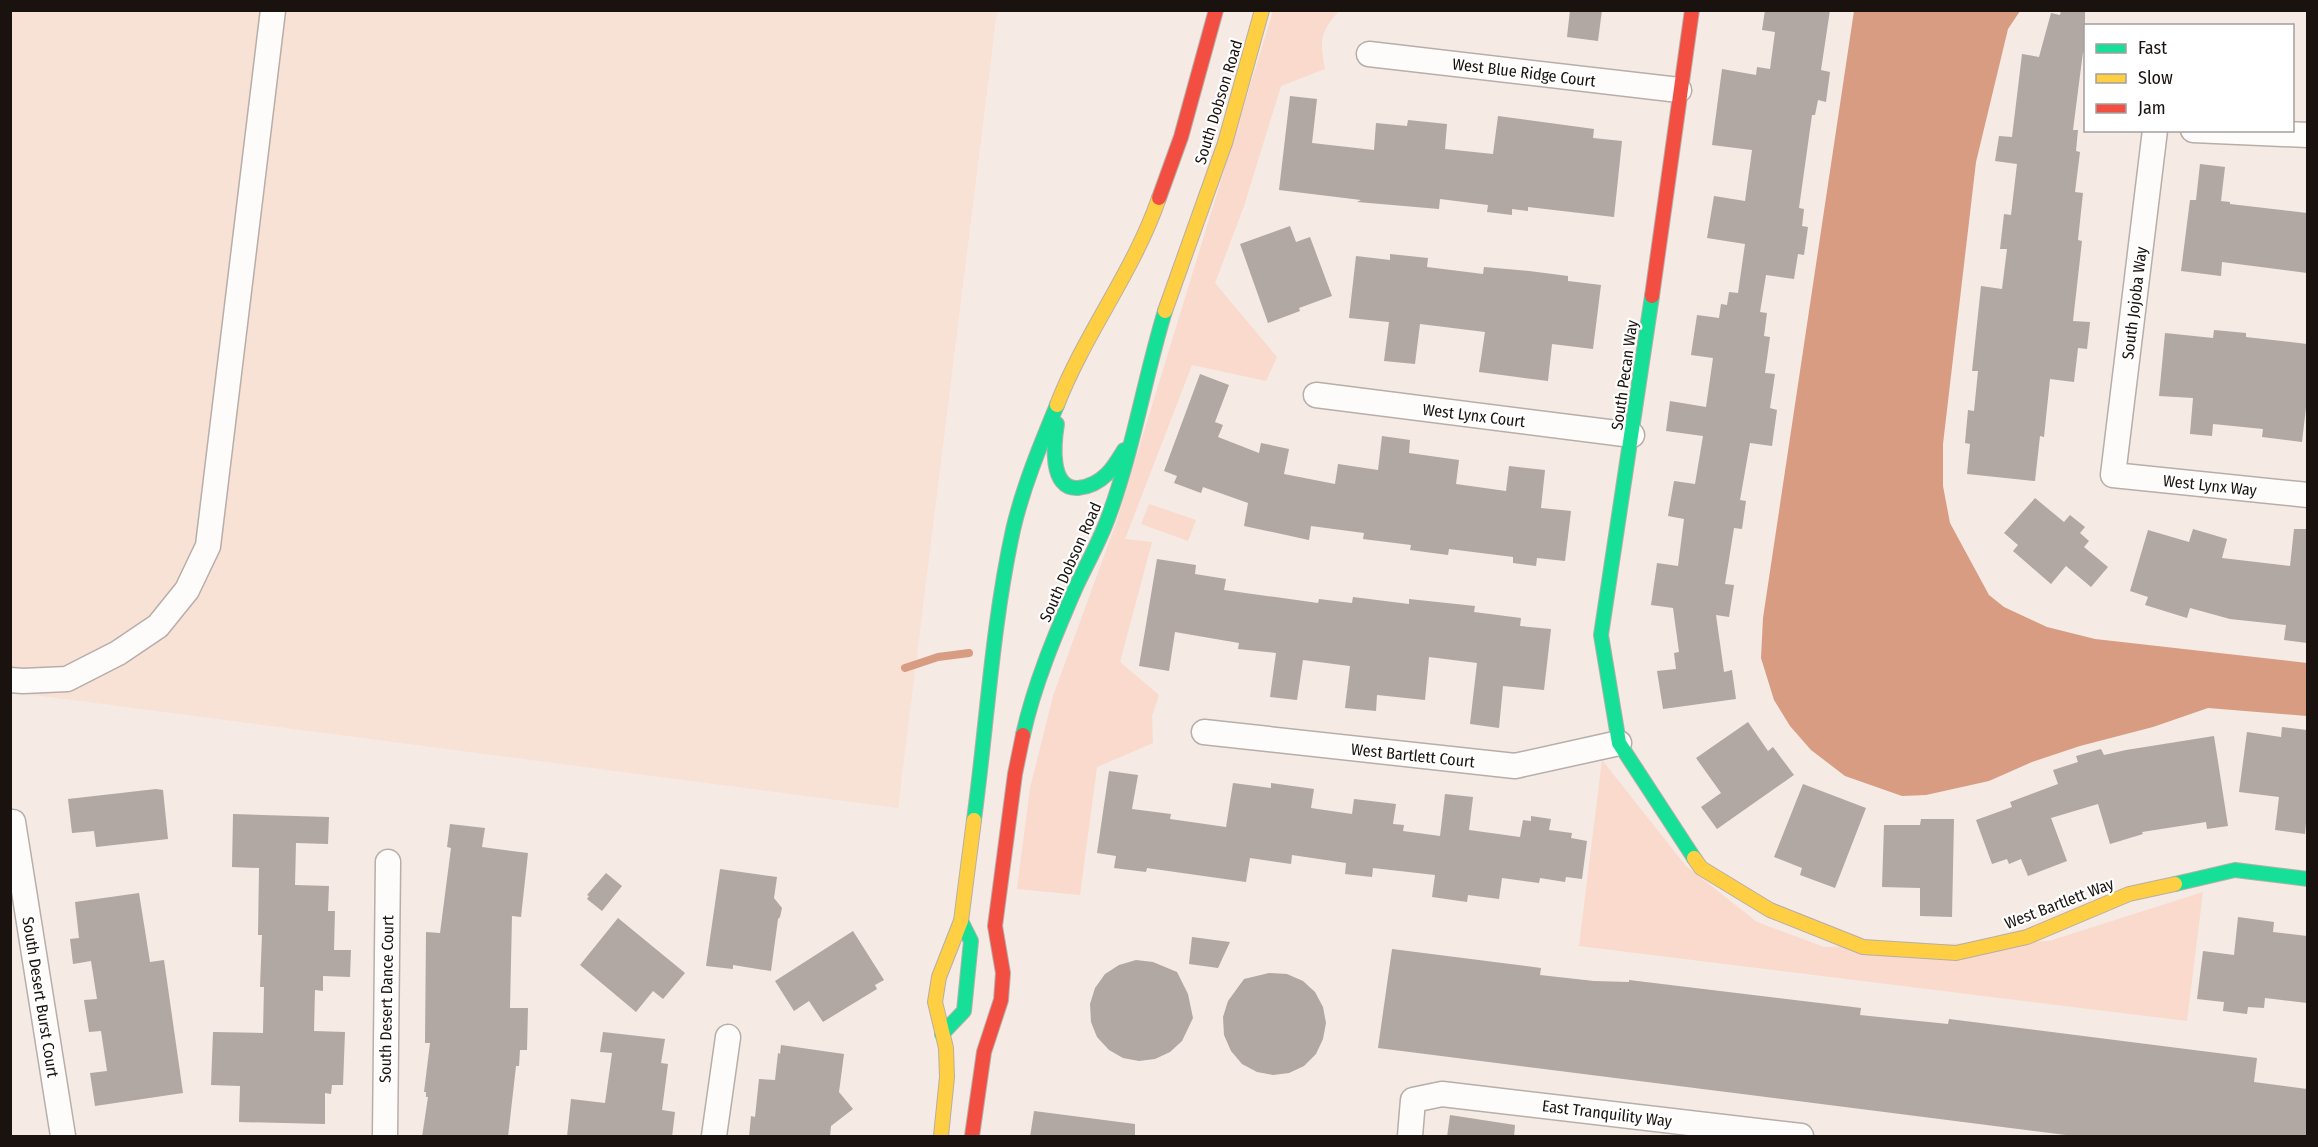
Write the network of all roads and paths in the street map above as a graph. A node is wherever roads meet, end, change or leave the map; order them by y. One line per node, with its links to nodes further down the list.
1 (273, 10): 16 (street)
2 (1216, 10): 10 (street, South Dobson Road)
3 (1262, 10): 13 (street, South Dobson Road)
4 (1692, 10): 6 (street, South Pecan Way)
5 (1370, 54): 6 (street, West Blue Ridge Court)
6 (1679, 90): 12 (street, South Pecan Way)
7 (2155, 132): 14 (street, South Jojoba Way)
8 (2239, 132): 9 (street)
9 (2307, 135)
10 (1068, 376): 13 (street); 22 (street, South Dobson Road)
11 (1316, 395): 12 (street, West Lynx Court)
12 (1632, 435): 18 (street, South Pecan Way)
13 (1131, 439): 22 (street, South Dobson Road)
14 (2113, 475): 15 (street, West Lynx Way)
15 (2307, 495)
16 (10, 680)
17 (1204, 732): 18 (street, West Bartlett Court)
18 (1619, 743): 21 (street, West Bartlett Way)
19 (13, 822): 27 (street, South Desert Burst Court)
20 (388, 862): 28 (street, South Desert Dance Court)
21 (2307, 879)
22 (978, 924): 23 (street, South Dobson Road); 23 (street, South Dobson Road); 31 (street, South Dobson Road)
23 (942, 1034): 24 (street); 30 (street, South Dobson Road)
24 (959, 1036)
25 (729, 1037): 29 (street)
26 (1758, 1134): 32 (street, East Tranquility Way); 33 (street, East Tranquility Way)
27 (63, 1137)
28 (385, 1137)
29 (714, 1137)
30 (941, 1137)
31 (972, 1137)
32 (1410, 1137)
33 (1801, 1137)

